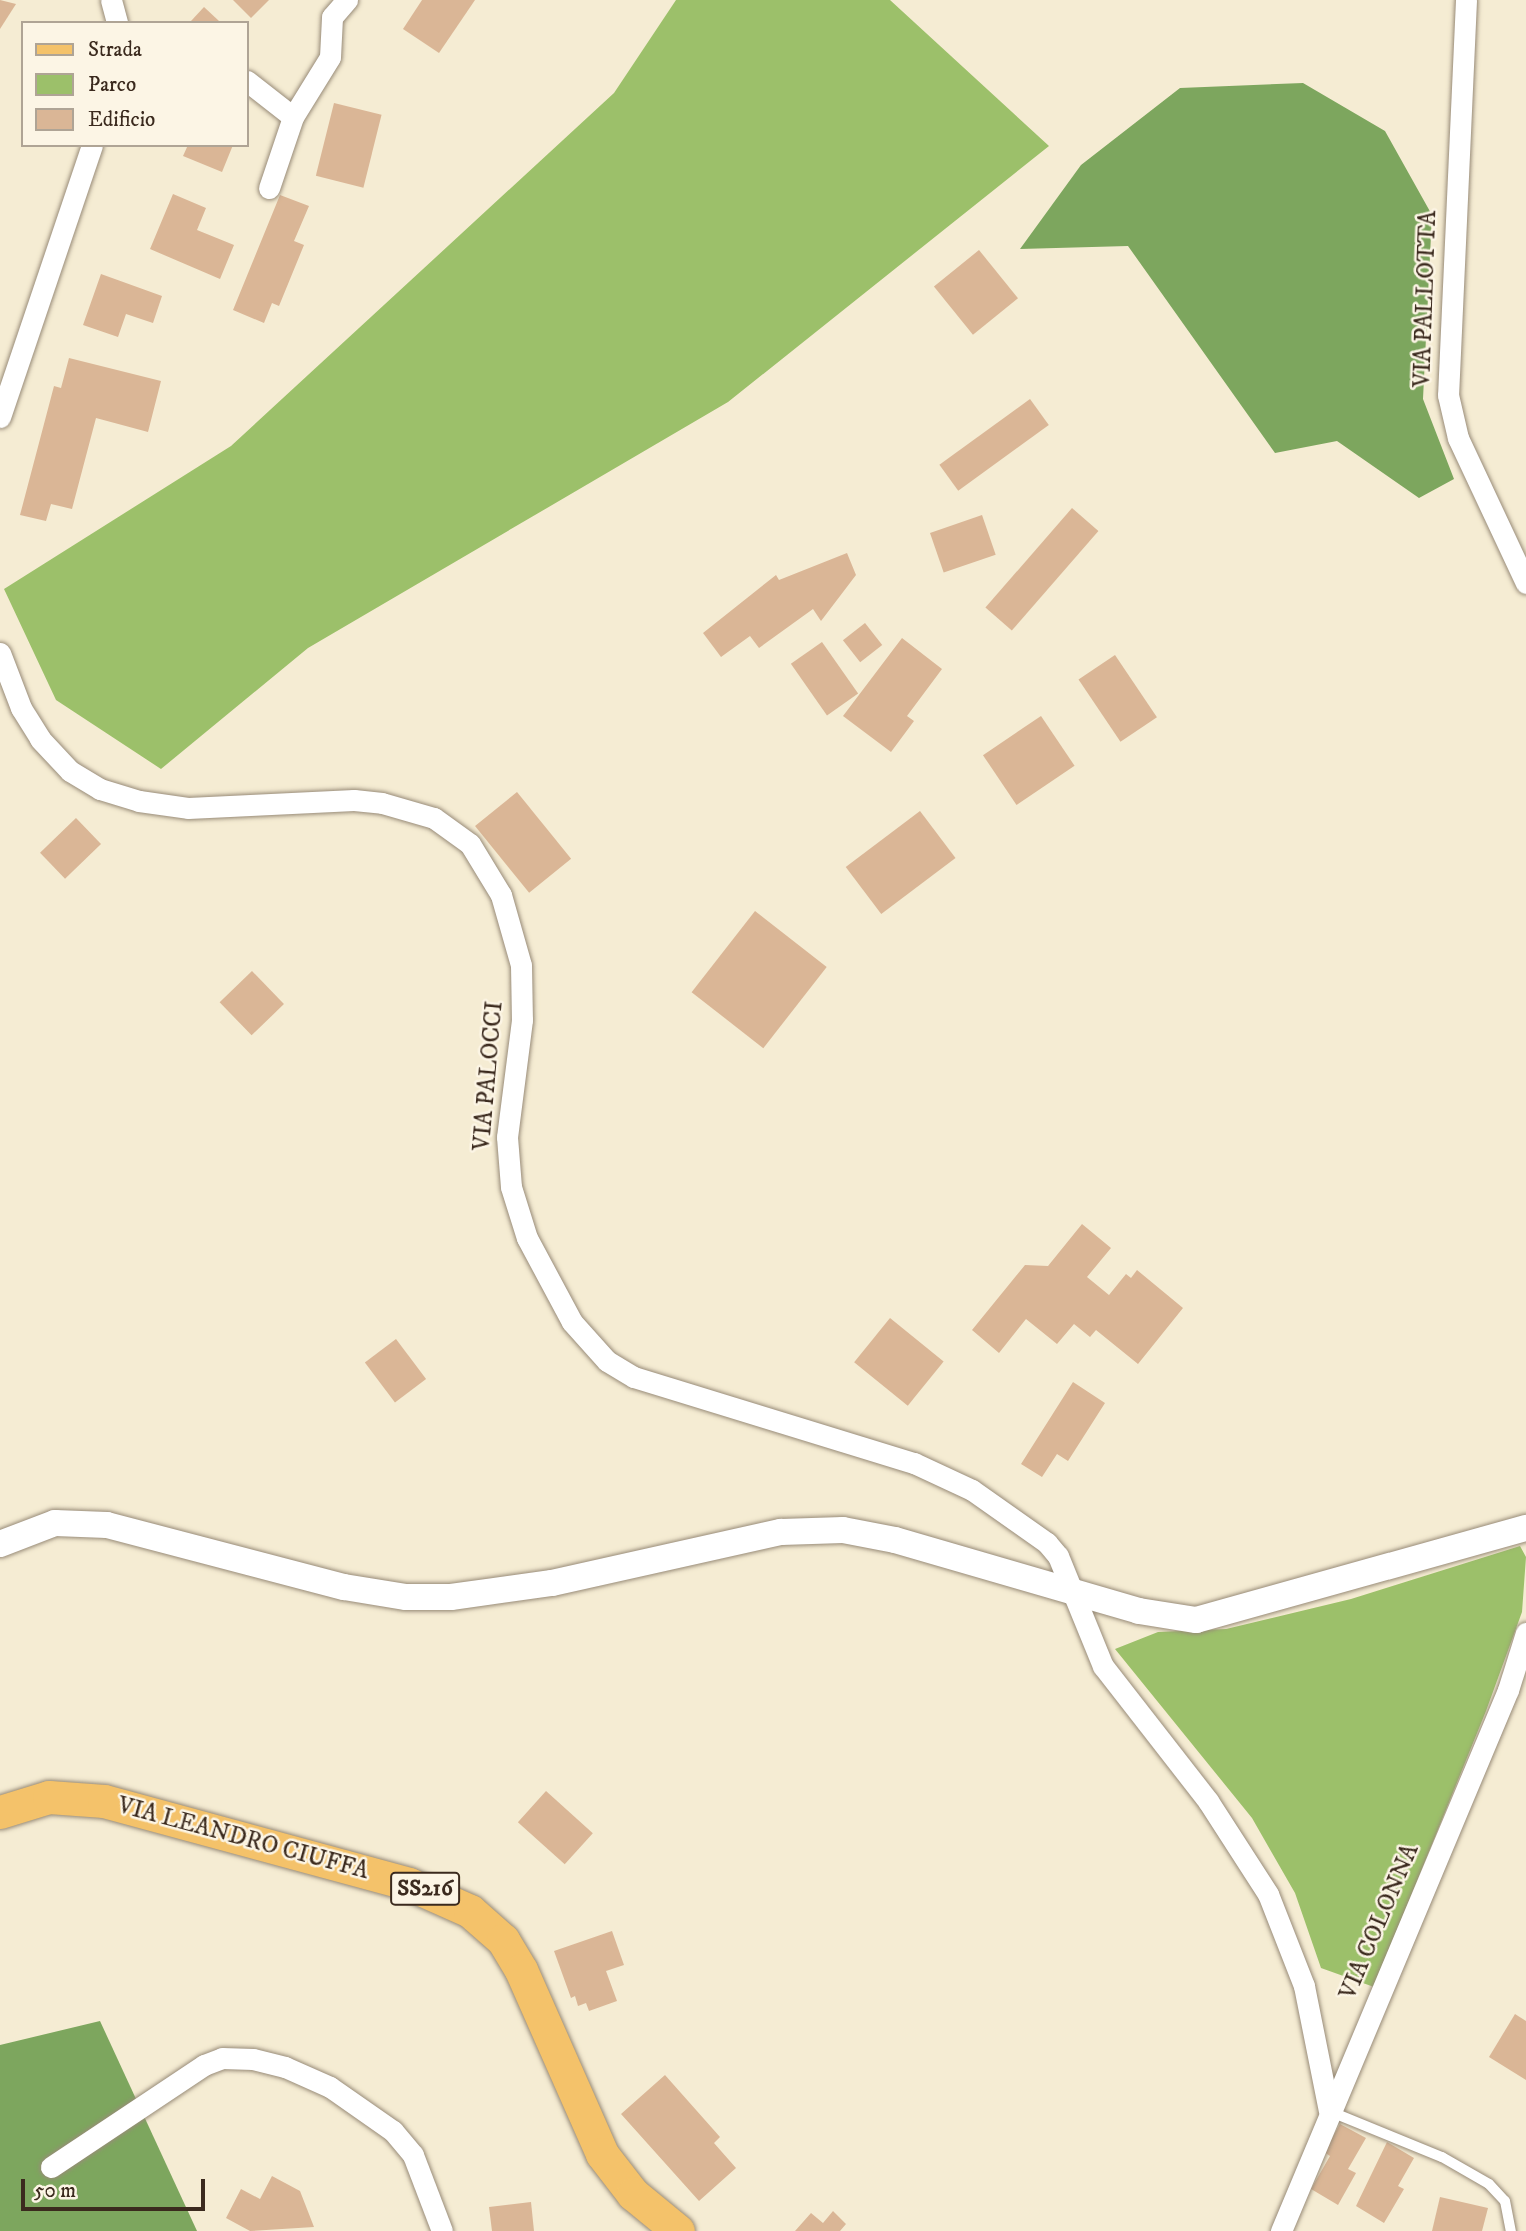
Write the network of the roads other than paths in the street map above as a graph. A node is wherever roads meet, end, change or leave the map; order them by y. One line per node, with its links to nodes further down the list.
1 (111, 0): 4 (street)
2 (347, 0): 6 (street)
3 (1466, 0): 10 (street, VIA PALLOTTA)
4 (116, 21)
5 (248, 82): 6 (street)
6 (293, 117): 8 (street)
7 (91, 147): 9 (street)
8 (269, 188)
9 (0, 417)
10 (1526, 583)
11 (0, 653): 14 (street, VIA PALOCCI)
12 (1526, 1528): 14 (street)
13 (0, 1544): 14 (street)
14 (1072, 1592): 17 (street, VIA PALOCCI)
15 (1526, 1633): 17 (street, VIA COLONNA)
16 (0, 1812): 20 (main road, VIA LEANDRO CIUFFA / SS216)
17 (1329, 2111): 21 (street, VIA COLONNA); 22 (lane)
18 (51, 2167): 19 (street)
19 (442, 2231)
20 (678, 2231)
21 (1281, 2231)
22 (1511, 2231)

